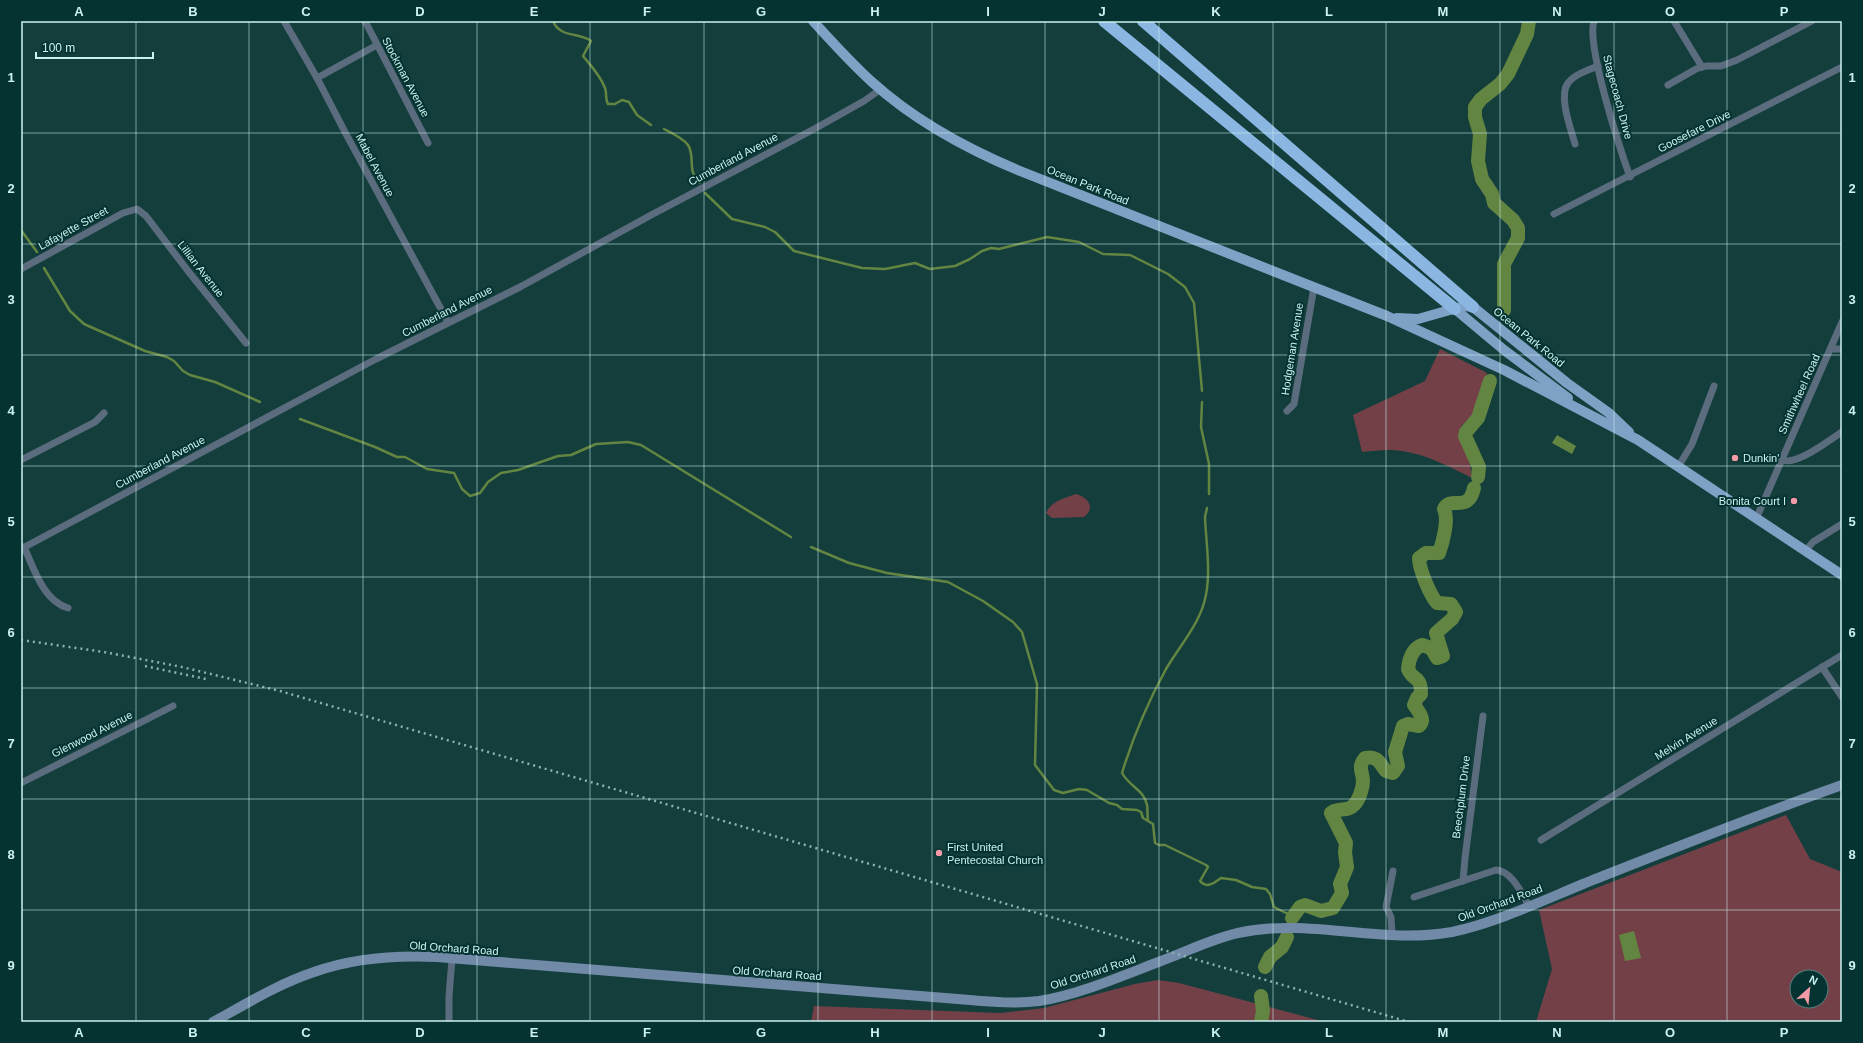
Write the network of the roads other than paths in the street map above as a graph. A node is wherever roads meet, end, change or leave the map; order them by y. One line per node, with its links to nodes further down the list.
1 (284, 21): 13 (street, Mabel Avenue)
2 (365, 21): 9 (street, Stockman Avenue)
3 (813, 21): 15 (main road, Ocean Park Road)
4 (1104, 21): 24 (highway)
5 (1143, 21): 23 (highway)
6 (1594, 21): 10 (street, Stagecoach Drive)
7 (1674, 21): 11 (street)
8 (1812, 21): 11 (street)
9 (377, 45): 13 (street); 16 (street, Stockman Avenue)
10 (1598, 66): 17 (street); 18 (street, Stagecoach Drive)
11 (1702, 67): 14 (street)
12 (1842, 67): 18 (street, Goosefare Drive)
13 (317, 78): 27 (street, Mabel Avenue)
14 (1668, 85)
15 (881, 89): 22 (main road, Ocean Park Road); 27 (street, Cumberland Avenue)
16 (428, 143)
17 (1575, 144)
18 (1630, 177): 20 (street, Goosefare Drive)
19 (137, 209): 21 (street, Lafayette Street); 30 (street, Lillian Avenue)
20 (1554, 214)
21 (21, 269)
22 (1314, 287): 26 (main road, Ocean Park Road); 34 (street, Hodgeman Avenue)
23 (1472, 307): 24 (main road, Ocean Park Road); 38 (main road, Ocean Park Road)
24 (1455, 309): 25 (main road, Ocean Park Road); 36 (main road)
25 (1434, 315): 26 (main road, Ocean Park Road); 29 (main road)
26 (1387, 316): 29 (main road, Ocean Park Road)
27 (448, 322): 44 (street, Cumberland Avenue)
28 (1842, 322): 31 (street, Smithwheel Road)
29 (1433, 337): 36 (main road, Ocean Park Road)
30 (246, 343)
31 (1831, 349): 32 (street); 40 (street, Smithwheel Road)
32 (1842, 349)
33 (1714, 386): 41 (street)
34 (1287, 411)
35 (104, 413): 39 (street)
36 (1603, 422): 38 (main road, Ocean Park Road)
37 (1842, 432): 40 (street)
38 (1638, 440): 41 (main road, Ocean Park Road)
39 (21, 460)
40 (1782, 460): 42 (street, Smithwheel Road)
41 (1678, 467): 42 (main road, Ocean Park Road)
42 (1756, 519): 45 (main road, Ocean Park Road)
43 (1842, 524): 45 (street)
44 (23, 548): 47 (street)
45 (1805, 551): 46 (main road, Ocean Park Road)
46 (1842, 576)
47 (68, 608)
48 (1842, 655): 49 (street, Melvin Avenue)
49 (1822, 667): 50 (street); 55 (street, Melvin Avenue)
50 (1842, 697)
51 (173, 706): 53 (street, Glenwood Avenue)
52 (1483, 716): 57 (street, Beechplum Drive)
53 (21, 783)
54 (1842, 785): 59 (street, Old Orchard Road)
55 (1541, 840)
56 (1393, 871): 60 (street)
57 (1463, 881): 58 (street); 59 (street)
58 (1414, 897)
59 (1529, 906): 60 (street, Old Orchard Road)
60 (1392, 935): 61 (street, Old Orchard Road)
61 (452, 959): 62 (street, Old Orchard Road); 63 (street)
62 (213, 1022)
63 (449, 1022)

